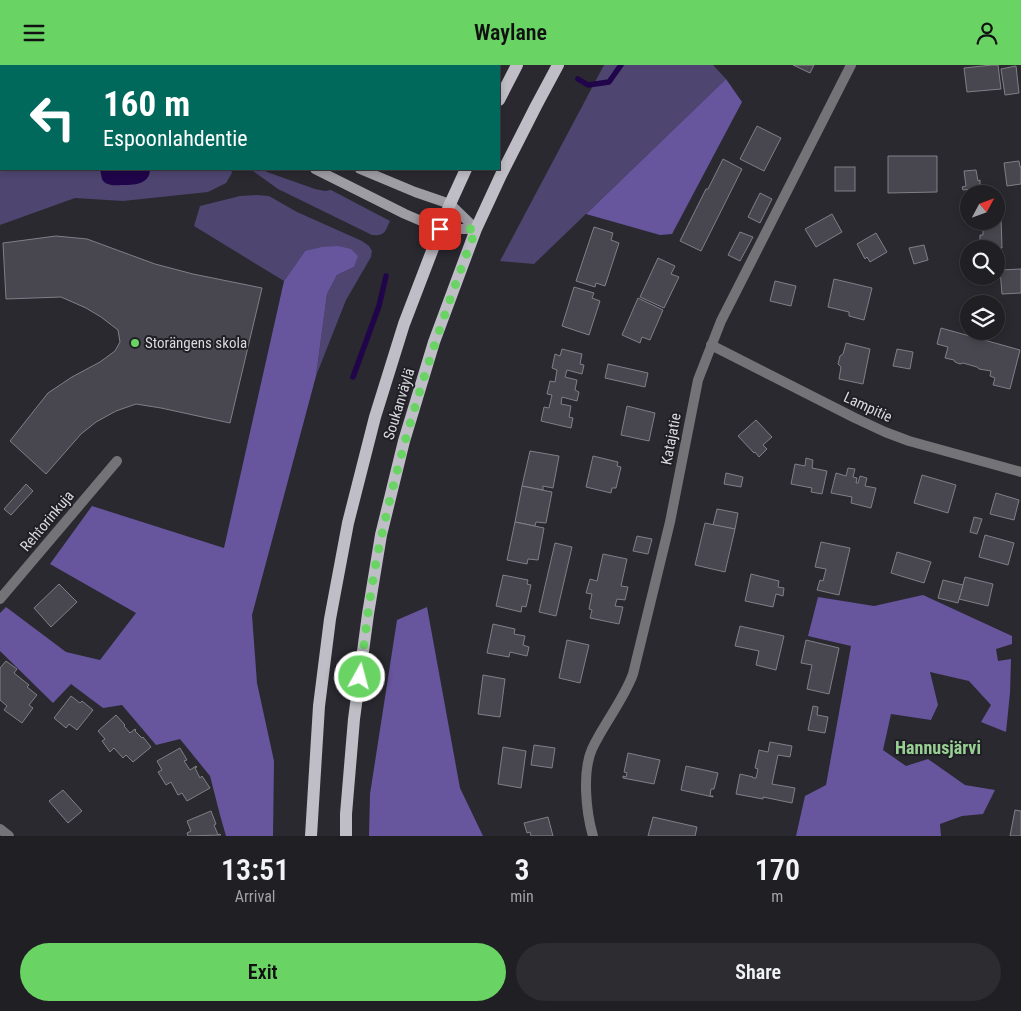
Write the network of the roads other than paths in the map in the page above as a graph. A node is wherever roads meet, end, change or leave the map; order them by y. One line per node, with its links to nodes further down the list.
1 (517, 65): 4 (main road)
2 (558, 65): 10 (main road, Soukanväylä)
3 (850, 65): 11 (street, Katajatie)
4 (500, 98)
5 (317, 170): 9 (main road)
6 (362, 170): 8 (main road)
7 (466, 170): 8 (main road, Soukanväylä)
8 (450, 204): 9 (main road, Soukanväylä); 10 (main road)
9 (440, 229): 10 (main road); 17 (main road, Soukanväylä)
10 (476, 229): 18 (main road, Soukanväylä)
11 (711, 345): 13 (street, Lampitie); 19 (street, Katajatie)
12 (117, 461): 14 (street, Rehtorinkuja)
13 (1021, 472)
14 (0, 599)
15 (0, 829): 16 (street)
16 (9, 836)
17 (311, 836)
18 (346, 836)
19 (593, 836)

